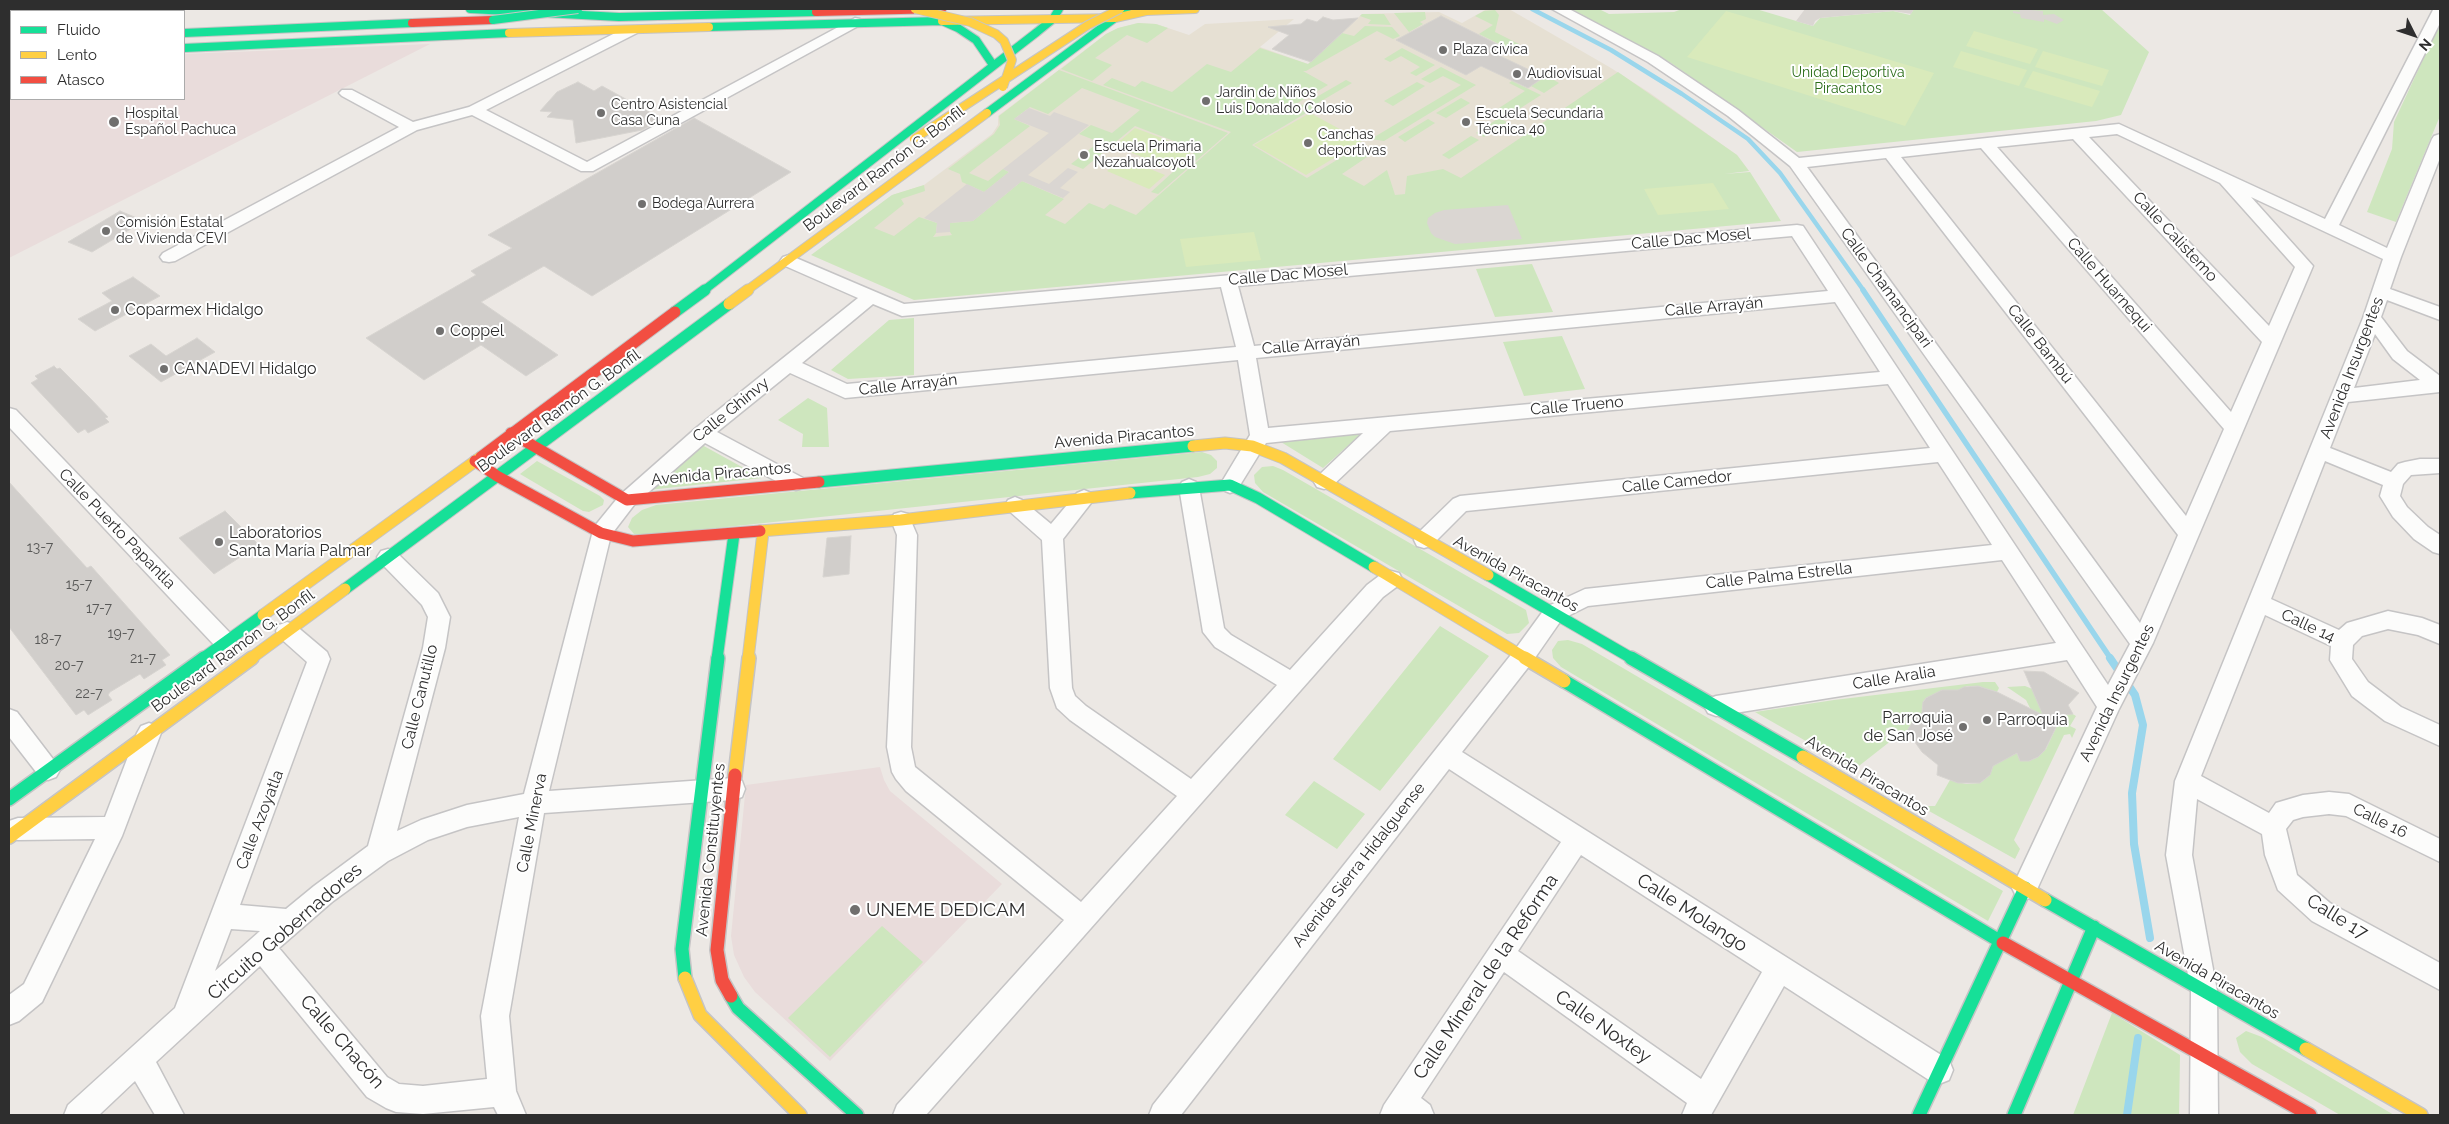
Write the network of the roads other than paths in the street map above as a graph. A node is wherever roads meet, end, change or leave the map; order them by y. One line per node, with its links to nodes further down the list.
1 (124, 9): 9 (street)
2 (470, 9): 10 (street, bridge)
3 (578, 9): 19 (street, bridge)
4 (953, 9): 10 (street, bridge)
5 (1007, 9): 14 (street)
6 (1127, 9): 12 (street, Boulevard Ramón G. Bonfil)
7 (1195, 9): 12 (street)
8 (1558, 9): 30 (street, Calle Chamancipari)
9 (61, 10)
10 (914, 10): 49 (street, bridge)
11 (2440, 10): 33 (street)
12 (1118, 13): 13 (street); 20 (street, Boulevard Ramón G. Bonfil); 31 (street, bridge)
13 (1056, 14): 14 (street); 18 (street, Boulevard Ramón G. Bonfil)
14 (994, 19): 15 (street)
15 (940, 20): 16 (street); 22 (street)
16 (855, 22): 17 (street); 24 (street)
17 (632, 30): 21 (street); 24 (street)
18 (1037, 32): 20 (street); 22 (street, Boulevard Ramón G. Bonfil)
19 (185, 33)
20 (1091, 37): 36 (street, Boulevard Ramón G. Bonfil)
21 (185, 48)
22 (993, 65): 31 (street, Boulevard Ramón G. Bonfil)
23 (347, 93): 25 (street)
24 (474, 110): 25 (street)
25 (411, 127): 34 (street)
26 (2077, 133): 28 (street); 32 (street); 43 (street, Calle Calistemo)
27 (2440, 139): 35 (street, Avenida Insurgentes)
28 (1985, 143): 29 (street); 52 (street, Calle Huarnequi)
29 (1890, 153): 30 (street); 74 (street, Calle Bambú)
30 (1796, 162): 87 (street, Calle Chamancipari)
31 (856, 175): 53 (street, Boulevard Ramón G. Bonfil)
32 (2228, 182): 33 (street); 43 (street, Avenida Insurgentes)
33 (2329, 228): 35 (street)
34 (169, 257)
35 (2392, 258): 38 (street, Avenida Insurgentes)
36 (789, 261): 40 (street, Calle Dac Mosel); 49 (street, Boulevard Ramón G. Bonfil)
37 (1228, 280): 39 (street, Calle Dac Mosel); 40 (street, Calle Dac Mosel); 44 (street)
38 (2382, 292): 41 (street); 42 (street, Avenida Insurgentes)
39 (1840, 296): 44 (street, Calle Arrayán); 46 (street)
40 (871, 297): 45 (street, Calle Ghinvy)
41 (2440, 314)
42 (2372, 318): 47 (street); 48 (street, Avenida Insurgentes)
43 (2272, 341): 52 (street, Avenida Insurgentes)
44 (1246, 352): 45 (street, Calle Arrayán); 55 (street)
45 (788, 364): 54 (street, Calle Ghinvy)
46 (1893, 377): 51 (street, Calle Trueno); 58 (street)
47 (2439, 384): 48 (street)
48 (2340, 396): 57 (street, Avenida Insurgentes)
49 (596, 403): 56 (street, Boulevard Ramón G. Bonfil)
50 (9, 415): 86 (street, Calle Puerto Papantla)
51 (1386, 423): 55 (street, Calle Trueno); 62 (street)
52 (2233, 427): 74 (street, Avenida Insurgentes)
53 (511, 433): 56 (street); 59 (street, Boulevard Ramón G. Bonfil)
54 (703, 433): 64 (street); 68 (street, Calle Ghinvy)
55 (1256, 441): 62 (street, Avenida Piracantos); 64 (street, Avenida Piracantos); 65 (street)
56 (537, 448): 61 (street, Boulevard Ramón G. Bonfil); 68 (street)
57 (2319, 451): 63 (street); 81 (street, Avenida Insurgentes)
58 (1944, 454): 76 (street, Calle Camedor); 78 (street)
59 (475, 461): 61 (street); 86 (street, Boulevard Ramón G. Bonfil)
60 (2440, 466): 63 (street)
61 (497, 476): 72 (street); 79 (street, Boulevard Ramón G. Bonfil)
62 (1324, 482): 76 (street, Avenida Piracantos)
63 (2394, 482): 77 (street)
64 (796, 484): 68 (street, Avenida Piracantos)
65 (1230, 485): 66 (street); 80 (street)
66 (1189, 486): 67 (street); 90 (street)
67 (1084, 498): 69 (street); 75 (street)
68 (627, 500): 72 (street, Calle Ghinvy)
69 (1015, 505): 70 (street); 75 (street)
70 (901, 520): 71 (street); 112 (street)
71 (763, 532): 73 (street); 99 (street, Avenida Constituyentes)
72 (601, 533): 73 (street); 103 (street, Calle Minerva)
73 (734, 534): 100 (street, Avenida Constituyentes)
74 (2190, 535): 87 (street, Avenida Insurgentes)
75 (1052, 537): 101 (street)
76 (1424, 540): 82 (street, Avenida Piracantos)
77 (2440, 546)
78 (2007, 551): 82 (street, Calle Palma Estrella); 88 (street)
79 (388, 557): 83 (street, Boulevard Ramón G. Bonfil); 109 (street, Calle Canutillo)
80 (1391, 579): 89 (street); 90 (street)
81 (2259, 603): 85 (street, Calle 14); 98 (street, Avenida Insurgentes)
82 (1554, 614): 89 (street, Avenida Sierra Hidalguense); 92 (street, Avenida Piracantos)
83 (287, 631): 94 (street, Boulevard Ramón G. Bonfil); 111 (street, Calle Azoyatla)
84 (2440, 635): 85 (street, Calle 14)
85 (2342, 641): 95 (street)
86 (225, 642): 97 (street, Boulevard Ramón G. Bonfil)
87 (2139, 649): 91 (street, Avenida Insurgentes)
88 (2072, 650): 91 (street); 92 (street, Calle Aralia)
89 (1522, 658): 96 (street, Avenida Sierra Hidalguense); 115 (street)
90 (1292, 683): 101 (street)
91 (2112, 702): 110 (street, Avenida Insurgentes)
92 (1716, 706): 110 (street, Avenida Piracantos)
93 (9, 719): 97 (street)
94 (149, 733): 105 (street); 106 (street, Boulevard Ramón G. Bonfil)
95 (2440, 736)
96 (1445, 754): 107 (street, Calle Molango); 135 (street, Avenida Sierra Hidalguense)
97 (48, 770): 102 (street, Boulevard Ramón G. Bonfil)
98 (2187, 781): 104 (street); 121 (street, Avenida Insurgentes)
99 (733, 789): 100 (street, Circuito Gobernadores); 133 (street, Avenida Constituyentes)
100 (700, 790): 103 (street, Circuito Gobernadores); 132 (street, Avenida Constituyentes)
101 (1193, 794): 112 (street)
102 (9, 800)
103 (534, 803): 109 (street, Circuito Gobernadores); 127 (street, Calle Minerva)
104 (2273, 826): 108 (street, Calle 16); 119 (street, Calle 17)
105 (113, 828): 106 (street); 122 (street)
106 (14, 833)
107 (1577, 839): 117 (street, Calle Mineral de la Reforma); 118 (street, Calle Molango)
108 (2440, 851)
109 (379, 853): 113 (street, Circuito Gobernadores)
110 (2025, 888): 114 (street, Avenida Piracantos); 115 (street, Avenida Insurgentes)
111 (223, 916): 113 (street); 123 (street, Calle Azoyatla)
112 (1082, 919): 134 (street)
113 (290, 922): 116 (street, Circuito Gobernadores)
114 (2094, 927): 120 (street); 121 (street, Avenida Piracantos)
115 (2000, 941): 120 (street); 126 (street, Avenida Insurgentes)
116 (261, 948): 123 (street, Circuito Gobernadores); 127 (street, Calle Chacón)
117 (1501, 954): 128 (street, Calle Noxtey); 129 (street, Calle Mineral de la Reforma)
118 (1779, 968): 126 (street, Calle Molango); 128 (street)
119 (2440, 977)
120 (2071, 982): 124 (street); 137 (street)
121 (2204, 991): 124 (street, Avenida Insurgentes); 140 (street, Avenida Piracantos)
122 (9, 1012)
123 (183, 1021): 125 (street, Circuito Gobernadores)
124 (2205, 1056): 138 (street, Avenida Insurgentes); 139 (street)
125 (139, 1060): 130 (street, Circuito Gobernadores); 131 (street)
126 (1939, 1070): 136 (street, Avenida Insurgentes)
127 (507, 1103)
128 (1701, 1107)
129 (1405, 1111)
130 (78, 1115)
131 (170, 1115)
132 (800, 1115)
133 (858, 1115)
134 (906, 1115)
135 (1163, 1115)
136 (1919, 1115)
137 (2014, 1115)
138 (2204, 1115)
139 (2310, 1115)
140 (2421, 1115)

